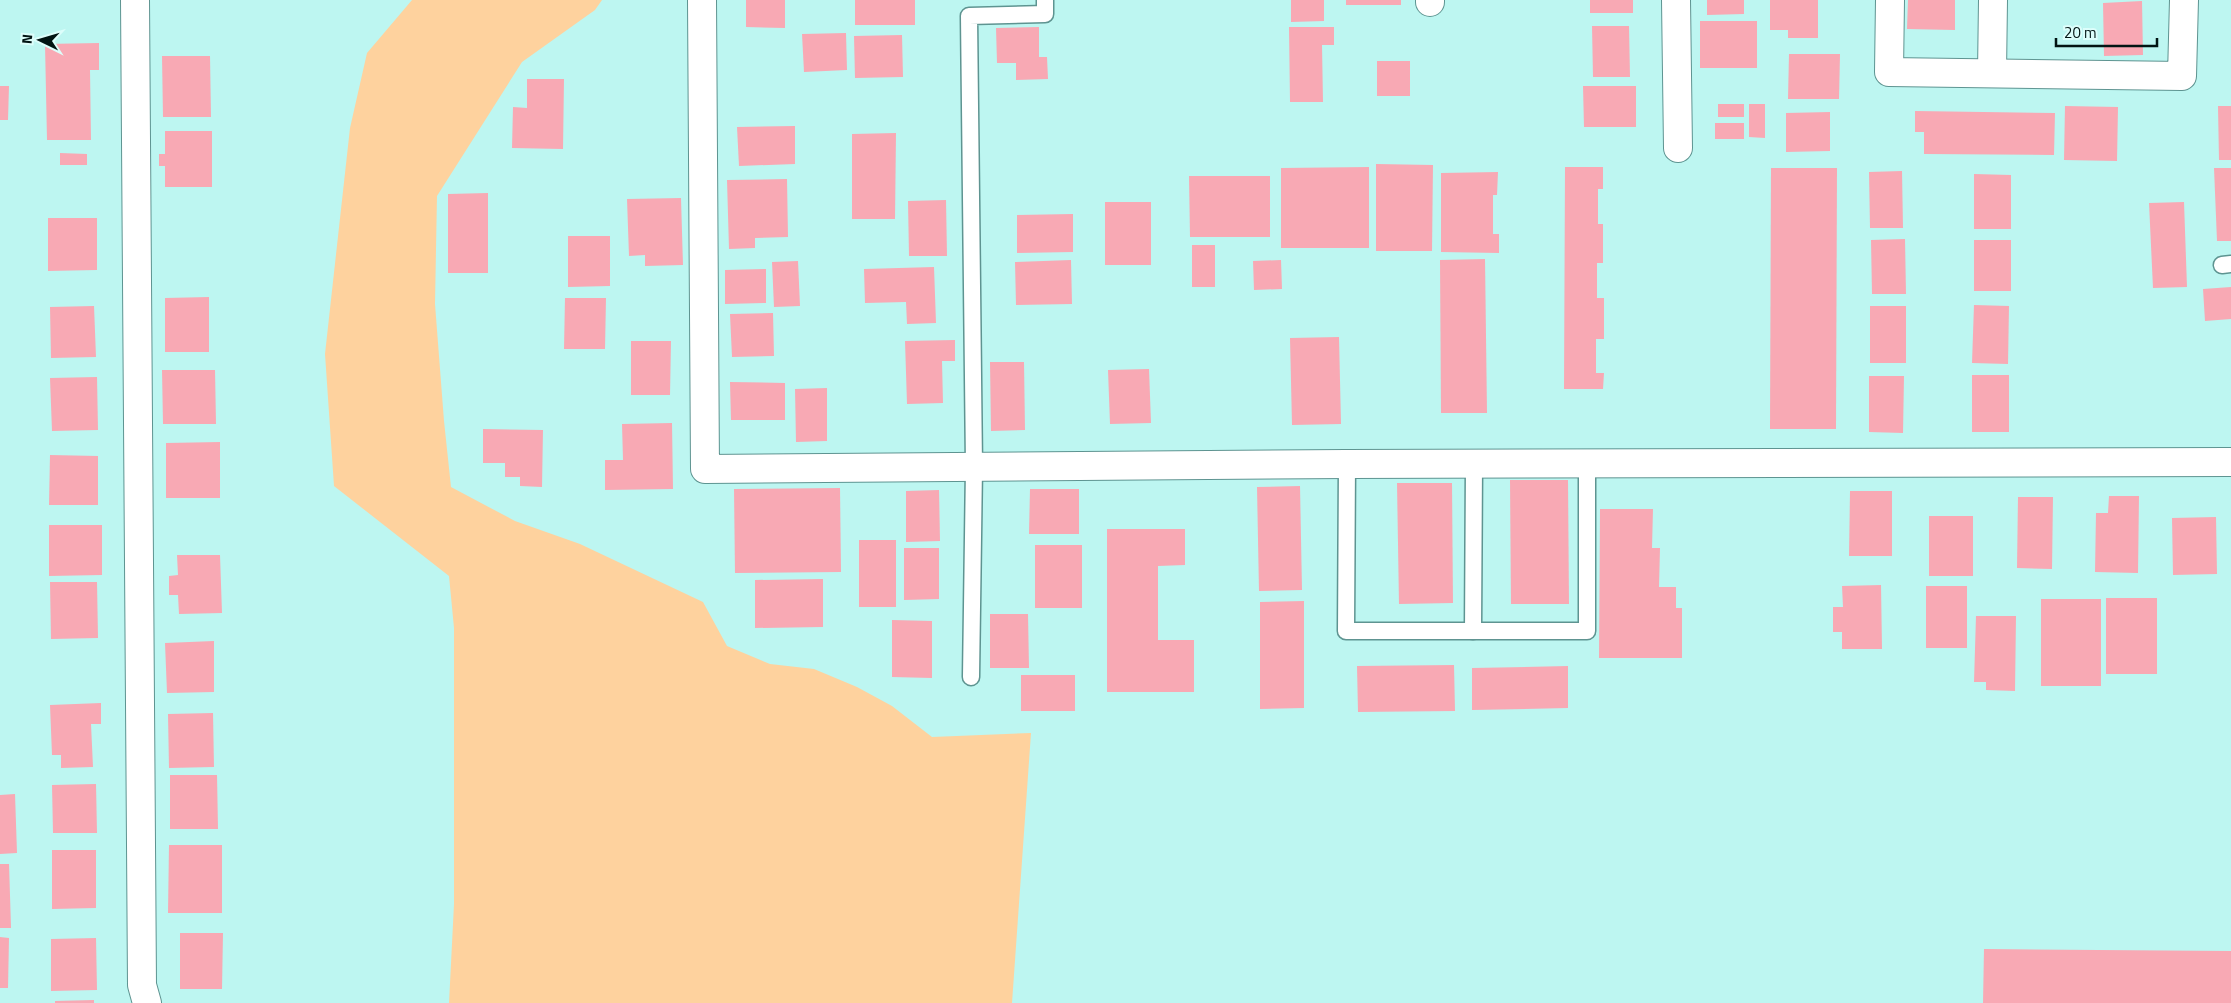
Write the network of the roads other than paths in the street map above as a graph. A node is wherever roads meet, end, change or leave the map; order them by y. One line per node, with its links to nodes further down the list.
1 (135, 0): 17 (street)
2 (702, 0): 14 (street)
3 (1045, 0): 14 (lane)
4 (1676, 0): 9 (street)
5 (1890, 0): 8 (street)
6 (1993, 0): 8 (street)
7 (2184, 0): 8 (street)
8 (1992, 73)
9 (1678, 148)
10 (2231, 462): 13 (street)
11 (1347, 464): 12 (street); 14 (street); 15 (lane)
12 (1474, 464): 13 (street); 15 (lane)
13 (1586, 464): 15 (lane)
14 (974, 467): 16 (lane)
15 (1473, 631)
16 (971, 677)
17 (146, 1003)

